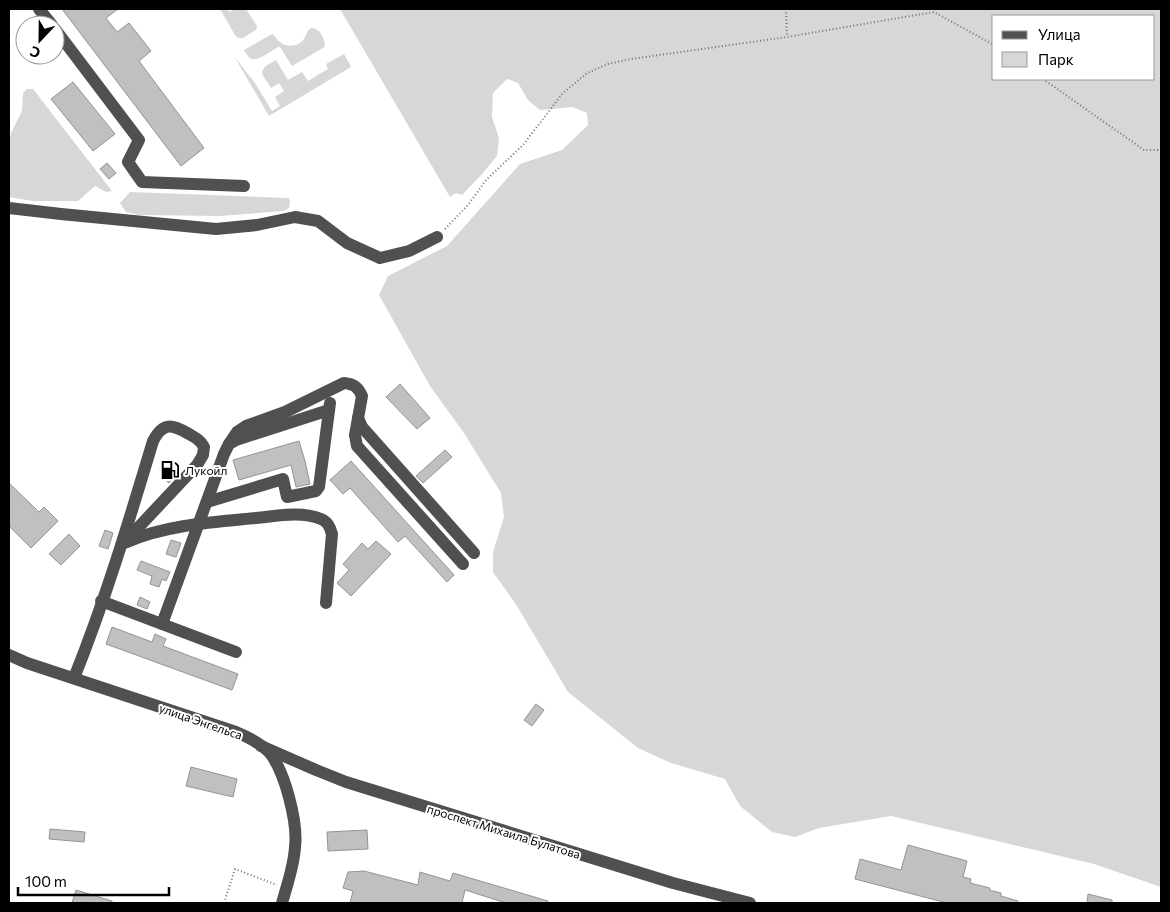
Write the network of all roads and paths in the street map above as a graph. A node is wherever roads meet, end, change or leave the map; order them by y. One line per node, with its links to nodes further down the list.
1 (786, 9): 2 (path)
2 (788, 37): 4 (path); 9 (path)
3 (65, 42): 7 (street)
4 (992, 44)
5 (1044, 80): 6 (path)
6 (1161, 150)
7 (244, 186)
8 (9, 208): 9 (street)
9 (437, 237)
10 (331, 390): 11 (street); 12 (street); 13 (street)
11 (329, 410): 13 (street); 14 (street)
12 (358, 418): 17 (street); 18 (street)
13 (229, 444): 14 (street)
14 (207, 502): 15 (street)
15 (198, 525): 16 (street); 20 (street); 21 (street)
16 (121, 546): 16 (street); 19 (street)
17 (474, 553)
18 (463, 564)
19 (102, 601): 21 (street); 24 (street)
20 (326, 602)
21 (162, 624): 22 (street)
22 (236, 652)
23 (9, 655): 24 (street, улица Энгельса)
24 (74, 678): 25 (street, улица Энгельса)
25 (261, 746): 26 (street, улица Энгельса); 29 (street, проспект Михаила Булатова)
26 (286, 888): 27 (path); 28 (street, улица Энгельса)
27 (224, 903)
28 (282, 903)
29 (750, 903)

